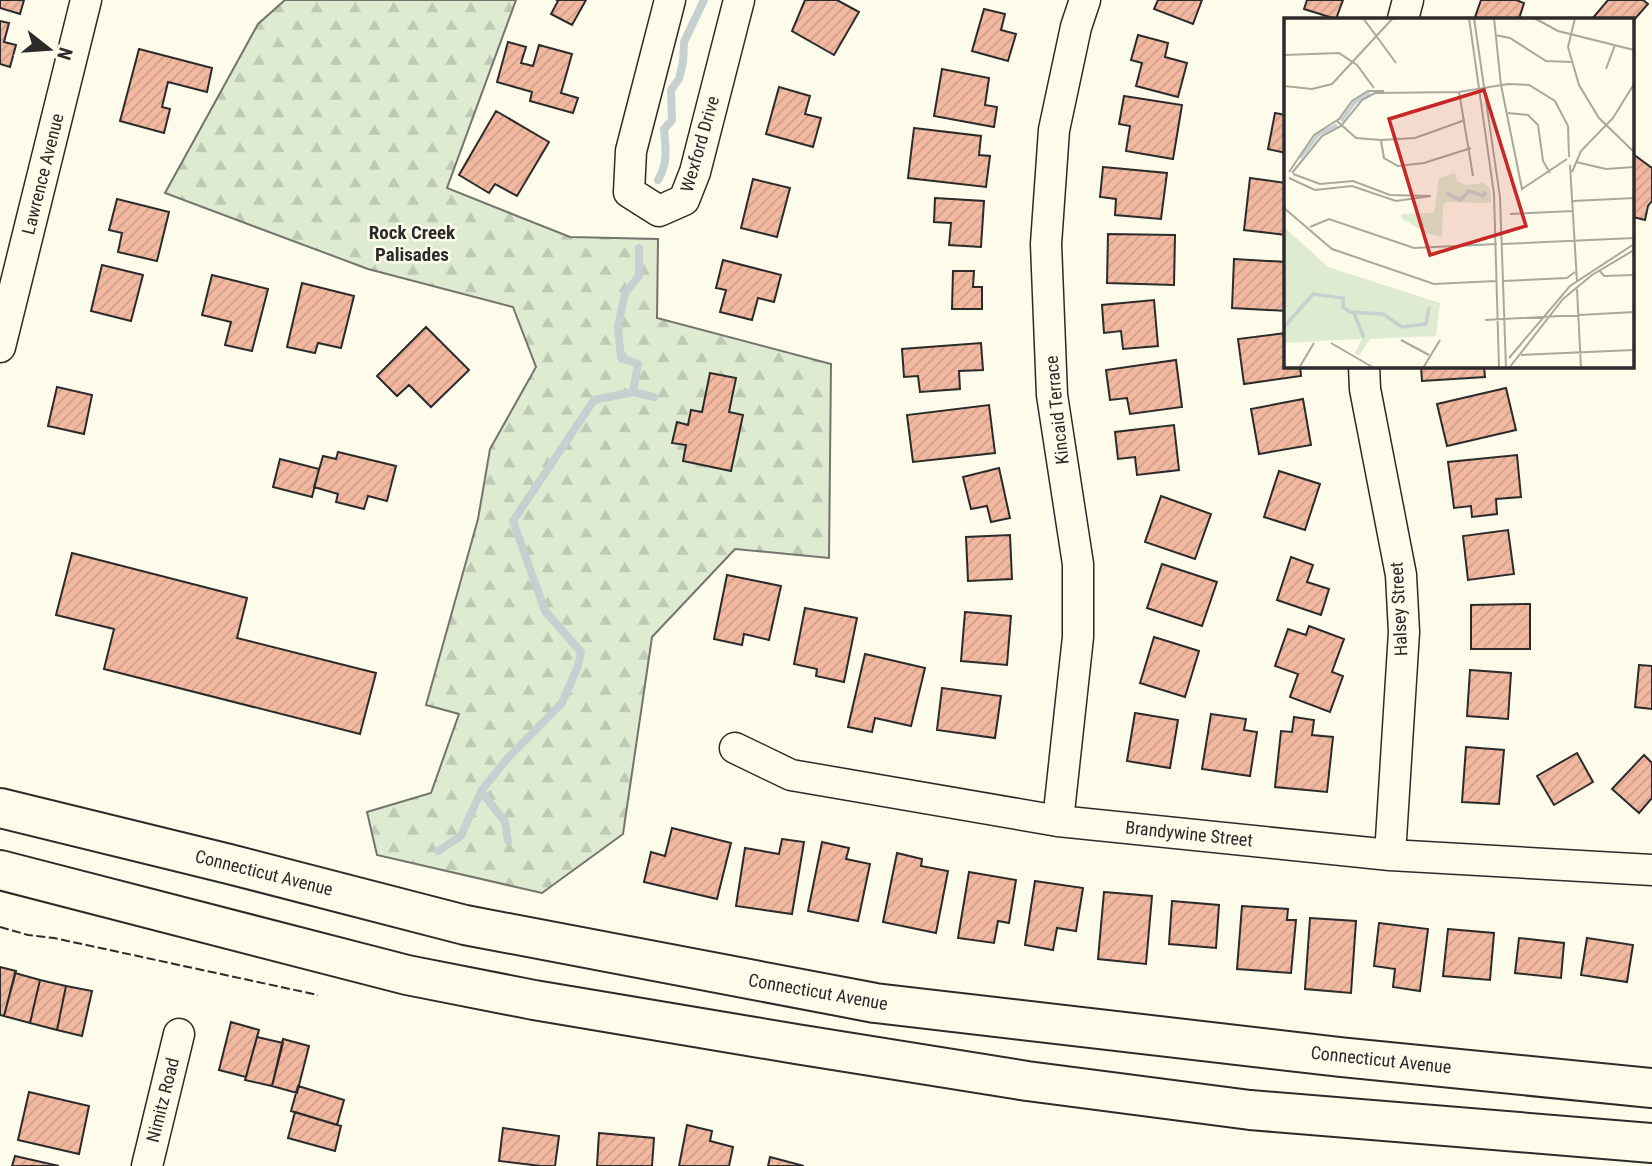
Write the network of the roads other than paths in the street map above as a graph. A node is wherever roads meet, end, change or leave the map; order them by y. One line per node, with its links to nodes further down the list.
1 (86, 0): 7 (street, Lawrence Avenue)
2 (670, 0): 3 (street, Wexford Drive)
3 (739, 0)
4 (1085, 0): 11 (street, Kincaid Terrace)
5 (1408, 0): 6 (street)
6 (1403, 18)
7 (0, 347)
8 (1364, 368): 12 (street, Halsey Street)
9 (735, 748): 11 (street, Brandywine Street)
10 (0, 808): 15 (main road, Connecticut Avenue)
11 (1058, 821): 12 (street, Brandywine Street)
12 (1390, 855): 14 (street, Brandywine Street)
13 (0, 870): 16 (main road)
14 (1652, 870)
15 (465, 925): 16 (main road); 18 (main road, Connecticut Avenue)
16 (452, 984): 19 (main road)
17 (179, 1034): 20 (street, Nimitz Road)
18 (1652, 1088)
19 (1652, 1143)
20 (147, 1166)

